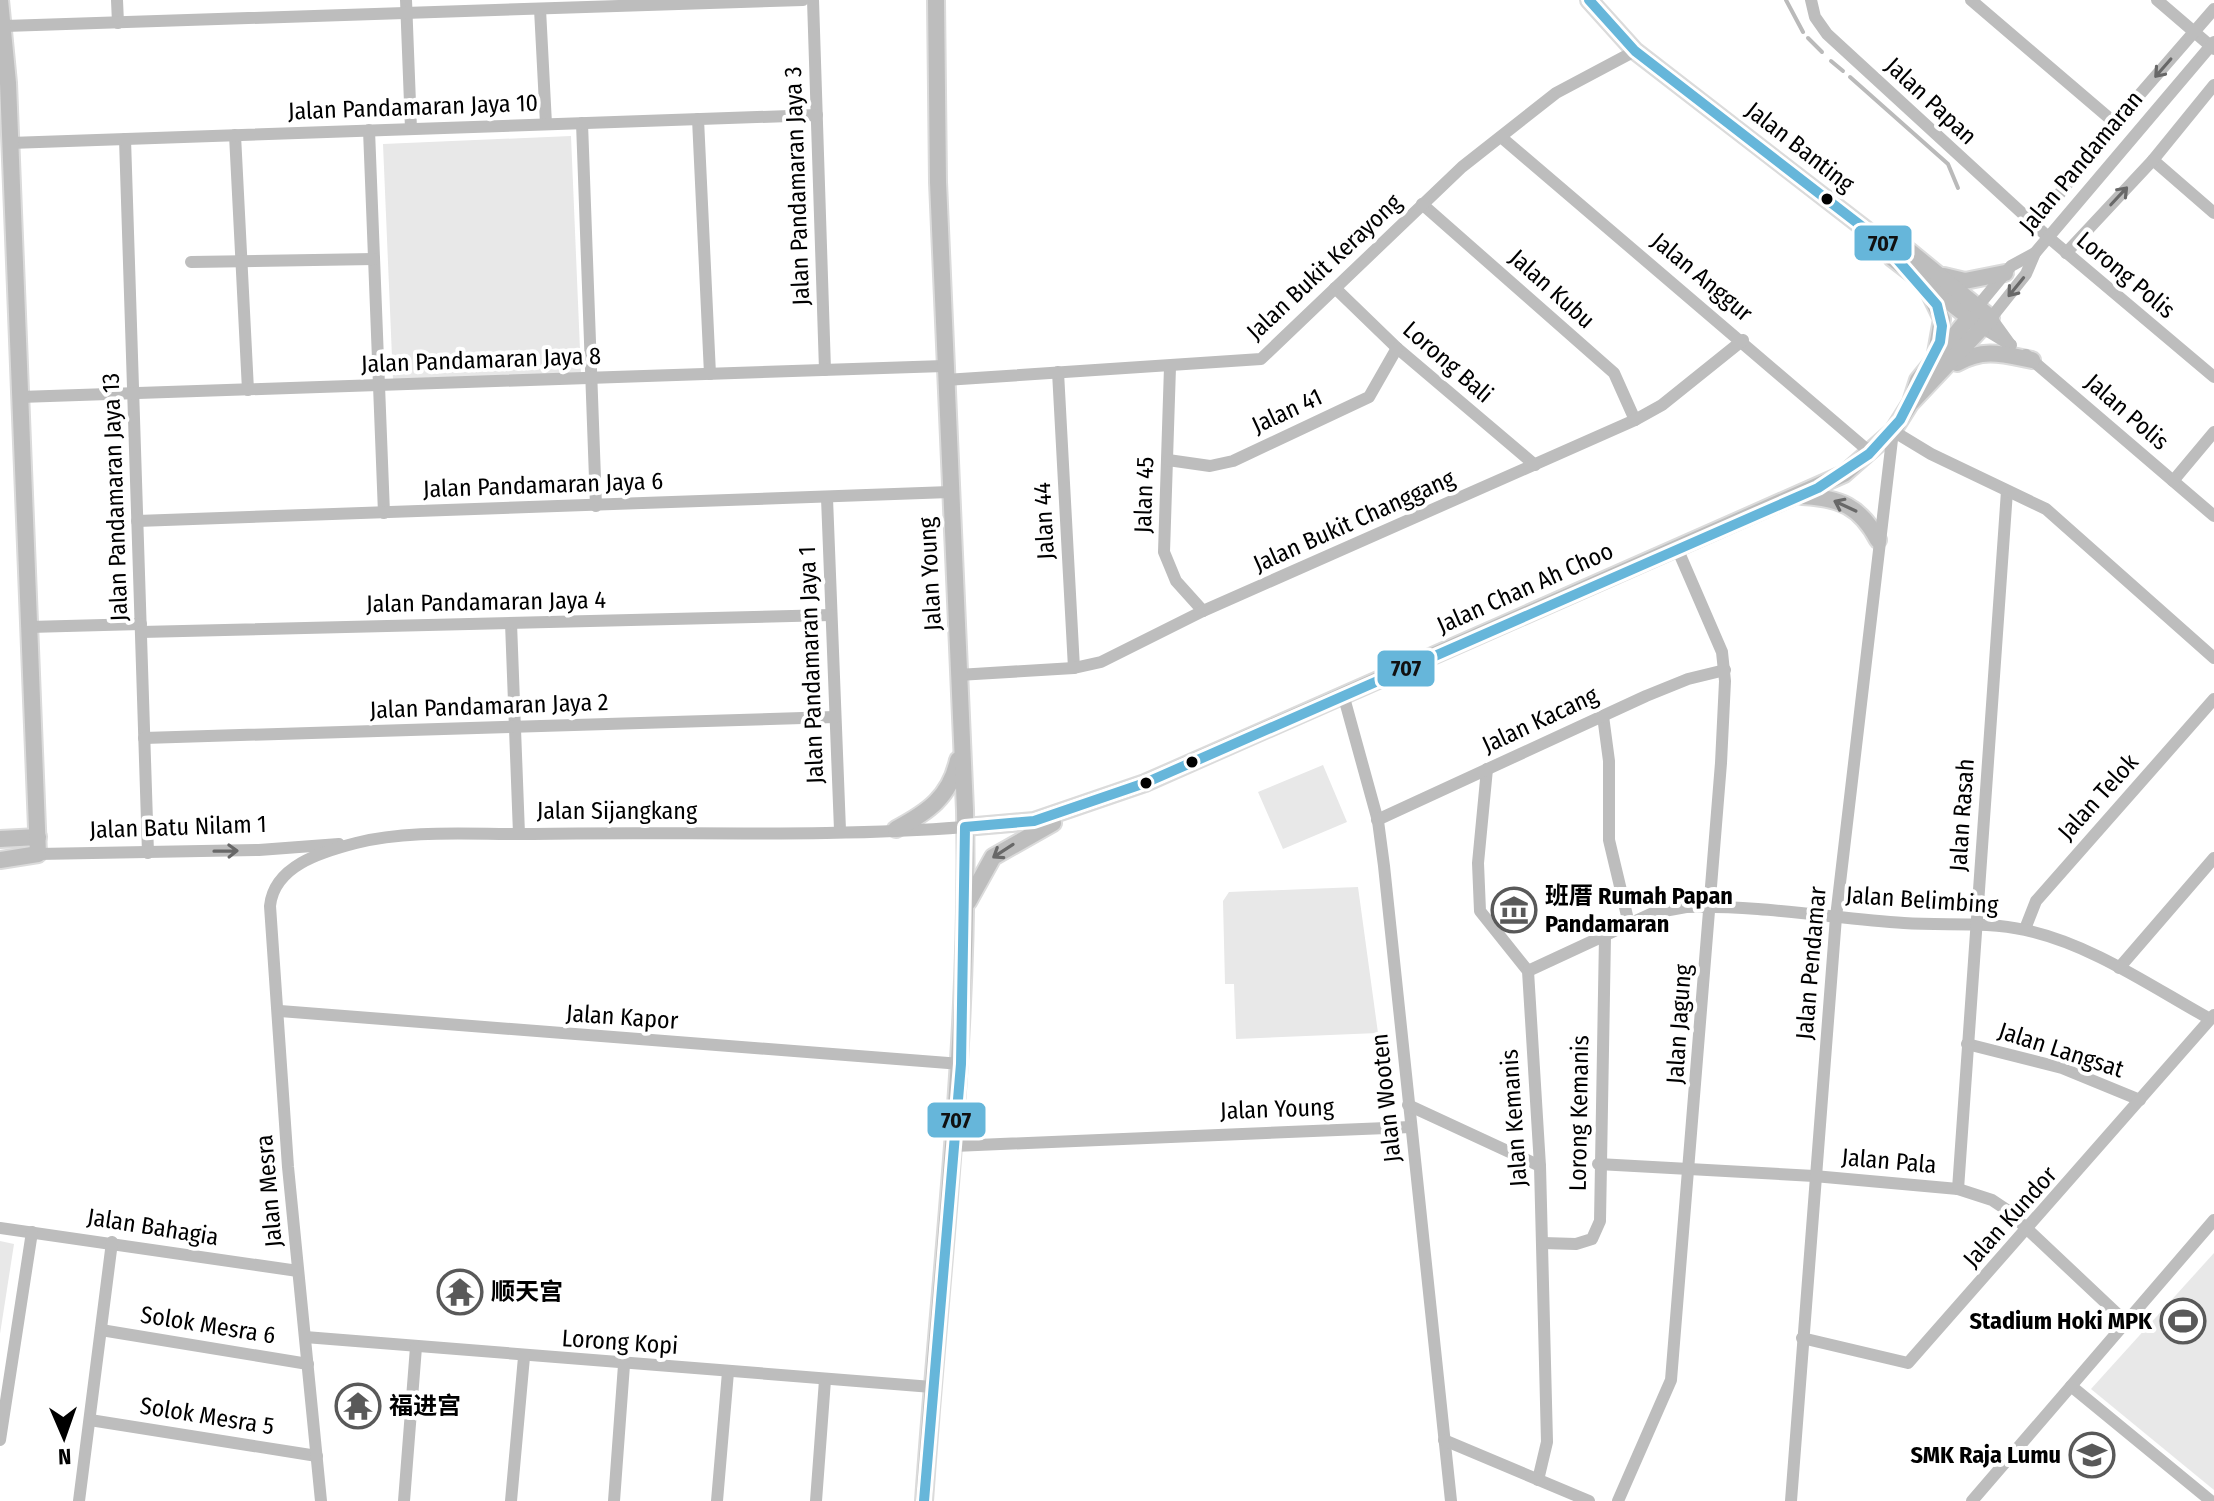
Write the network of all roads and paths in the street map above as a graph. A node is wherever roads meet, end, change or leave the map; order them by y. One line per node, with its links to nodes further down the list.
1 (0, 0): 14 (main road)
2 (117, 0): 13 (street)
3 (803, 0): 11 (street)
4 (813, 0): 20 (street, Jalan Pandamaran Jaya 3)
5 (936, 0): 52 (main road, Jalan Young)
6 (1589, 0): 17 (main road, Jalan Banting)
7 (1811, 0): 34 (street, Jalan Papan)
8 (1971, 0): 23 (street)
9 (2157, 0): 15 (street)
10 (407, 6): 11 (street); 13 (street); 25 (street)
11 (540, 9): 24 (street)
12 (2214, 9): 15 (street)
13 (118, 23): 14 (street)
14 (5, 26): 18 (main road)
15 (2195, 32): 16 (street); 23 (street, one-way to 23)
16 (2213, 46): 35 (street, Jalan Pandamaran)
17 (1635, 51): 28 (street, Jalan Bukit Kerayong); 42 (main road, Jalan Banting)
18 (4, 83): 30 (main road)
19 (2214, 85): 31 (street)
20 (817, 115): 21 (street, Jalan Pandamaran Jaya 10); 50 (street, Jalan Pandamaran Jaya 3)
21 (698, 119): 22 (street, Jalan Pandamaran Jaya 10); 53 (street)
22 (582, 123): 24 (street, Jalan Pandamaran Jaya 10); 55 (street)
23 (2115, 123): 34 (street)
24 (546, 124): 25 (street, Jalan Pandamaran Jaya 10)
25 (411, 129): 26 (street, Jalan Pandamaran Jaya 10)
26 (369, 130): 27 (street, Jalan Pandamaran Jaya 10); 38 (street)
27 (235, 135): 29 (street, Jalan Pandamaran Jaya 10); 39 (street)
28 (1501, 137): 32 (street, Jalan Bukit Kerayong); 45 (street, Jalan Anggur)
29 (125, 139): 30 (street, Jalan Pandamaran Jaya 10); 58 (street, Jalan Pandamaran Jaya 13)
30 (10, 143): 59 (main road)
31 (2153, 160): 33 (street); 37 (street, one-way to 31)
32 (1422, 204): 43 (street, Jalan Bukit Kerayong); 60 (street, Jalan Kubu)
33 (2214, 213)
34 (2035, 225): 35 (street, Jalan Papan)
35 (2048, 237): 36 (street, Jalan Pandamaran); 37 (street, Lorong Polis)
36 (2035, 253): 41 (street); 44 (street, Jalan Pandamaran, one-way to 44)
37 (2066, 253): 54 (street, Lorong Polis)
38 (374, 259): 39 (street); 56 (street)
39 (242, 261): 40 (street); 57 (street)
40 (191, 262)
41 (2010, 267): 42 (main road); 44 (street)
42 (1932, 279): 44 (main road, Jalan Banting); 48 (main road)
43 (1335, 288): 46 (street, Lorong Bali); 49 (street, Jalan Bukit Kerayong)
44 (1980, 317): 47 (street, Jalan Polis); 48 (main road)
45 (1743, 340): 60 (street, Jalan Bukit Changgang); 63 (street, Jalan Anggur)
46 (1397, 348): 64 (street, Jalan 41); 65 (street, Lorong Bali)
47 (2032, 360): 48 (main road); 66 (street, Jalan Polis)
48 (1939, 364): 61 (main road)
49 (1170, 367): 51 (street, Jalan Bukit Kerayong); 64 (street, Jalan 45)
50 (825, 370): 52 (street, Jalan Pandamaran Jaya 8); 53 (street, Jalan Pandamaran Jaya 8)
51 (1058, 372): 52 (street, Jalan Bukit Kerayong); 83 (street, Jalan 44)
52 (945, 373): 68 (main road, Jalan Young)
53 (710, 374): 55 (street, Jalan Pandamaran Jaya 8)
54 (2214, 377)
55 (591, 378): 56 (street, Jalan Pandamaran Jaya 8); 71 (street)
56 (379, 385): 57 (street, Jalan Pandamaran Jaya 8); 72 (street)
57 (248, 390): 58 (street, Jalan Pandamaran Jaya 8)
58 (133, 393): 59 (street, Jalan Pandamaran Jaya 8); 74 (street, Jalan Pandamaran Jaya 13)
59 (20, 397): 80 (main road)
60 (1635, 420): 65 (street, Jalan Bukit Changgang)
61 (1893, 431): 63 (main road); 67 (street); 75 (street, Jalan Pendamar)
62 (2214, 432): 66 (street)
63 (1871, 453): 69 (main road, Jalan Chan Ah Choo)
64 (1168, 460): 77 (street, Jalan 45)
65 (1535, 465): 77 (street, Jalan Bukit Changgang)
66 (2173, 481): 73 (street, Jalan Polis)
67 (2007, 491): 82 (street); 111 (street, Jalan Rasah)
68 (950, 492): 70 (street, Jalan Pandamaran Jaya 6); 85 (main road, Jalan Young)
69 (1798, 496): 75 (main road, one-way to 69); 76 (main road, Jalan Chan Ah Choo)
70 (827, 498): 71 (street, Jalan Pandamaran Jaya 6); 78 (street, Jalan Pandamaran Jaya 1)
71 (596, 506): 72 (street, Jalan Pandamaran Jaya 6)
72 (384, 513): 74 (street, Jalan Pandamaran Jaya 6)
73 (2214, 516)
74 (137, 521): 81 (street, Jalan Pandamaran Jaya 13)
75 (1878, 540): 109 (street, Jalan Pendamar)
76 (1677, 548): 84 (street, Jalan Jagung); 86 (main road, Jalan Chan Ah Choo)
77 (1203, 611): 83 (street, Jalan Bukit Changgang)
78 (831, 615): 79 (street, Jalan Pandamaran Jaya 4); 89 (street, Jalan Pandamaran Jaya 1)
79 (511, 623): 81 (street, Jalan Pandamaran Jaya 4); 90 (street)
80 (29, 627): 81 (street, Jalan Pandamaran Jaya 4); 102 (main road)
81 (141, 628): 91 (street, Jalan Pandamaran Jaya 13)
82 (2214, 658)
83 (1074, 668): 85 (street, Jalan Bukit Changgang)
84 (1725, 670): 88 (street, Jalan Kacang); 107 (street, Jalan Jagung)
85 (958, 675): 92 (main road, Jalan Young)
86 (1343, 694): 94 (main road, Jalan Chan Ah Choo); 95 (street, Jalan Wooten)
87 (2214, 699): 112 (street, Jalan Telok)
88 (1603, 716): 93 (street, Jalan Kacang); 110 (street)
89 (835, 717): 90 (street, Jalan Pandamaran Jaya 2); 98 (street, Jalan Pandamaran Jaya 1)
90 (515, 727): 91 (street, Jalan Pandamaran Jaya 2); 99 (street)
91 (144, 738): 103 (street, Jalan Pandamaran Jaya 13)
92 (962, 745): 96 (main road, Jalan Young); 97 (main road)
93 (1487, 769): 95 (street, Jalan Kacang); 115 (street)
94 (1097, 801): 96 (main road, Jalan Chan Ah Choo); 108 (main road, one-way to 108)
95 (1377, 820): 121 (street, Jalan Wooten)
96 (965, 827): 97 (street, Jalan Sijangkang); 108 (main road, Jalan Young)
97 (896, 829): 98 (street, Jalan Sijangkang)
98 (840, 830): 99 (street, Jalan Sijangkang)
99 (519, 834): 101 (street, Jalan Sijangkang)
100 (0, 839): 102 (main road, Jalan Batu Nilam 1)
101 (358, 842): 103 (street, Jalan Batu Nilam 1, one-way to 101); 106 (street, Jalan Sijangkang)
102 (38, 846): 103 (street, Jalan Batu Nilam 1); 105 (main road, Jalan Batu Nilam 1)
103 (148, 853)
104 (2214, 858): 114 (street)
105 (0, 860)
106 (278, 879): 116 (street, Jalan Mesra)
107 (1710, 906): 109 (street, Jalan Belimbing); 110 (street, Jalan Belimbing); 126 (street, Jalan Jagung)
108 (966, 907): 119 (main road, Jalan Young)
109 (1836, 917): 111 (street, Jalan Belimbing); 127 (street, Jalan Pendamar)
110 (1629, 924): 113 (street, Jalan Belimbing)
111 (1976, 925): 112 (street, Jalan Belimbing); 118 (street, Jalan Rasah)
112 (2025, 929): 114 (street, Jalan Belimbing)
113 (1605, 936): 115 (street, Jalan Belimbing); 124 (street, Lorong Kemanis)
114 (2119, 968): 117 (street, Jalan Belimbing)
115 (1528, 971): 125 (street, Jalan Kemanis)
116 (280, 1011): 119 (street, Jalan Kapor); 135 (street, Jalan Mesra)
117 (2212, 1017): 120 (street, Jalan Kundor)
118 (1967, 1044): 120 (street, Jalan Langsat); 128 (street, Jalan Rasah)
119 (961, 1064): 123 (main road, Jalan Young)
120 (2140, 1100): 131 (street, Jalan Kundor)
121 (1408, 1105): 122 (street, Jalan Wooten); 125 (street)
122 (1411, 1127): 123 (street, Jalan Young); 150 (street, Jalan Wooten)
123 (954, 1146): 147 (main road, Jalan Young)
124 (1598, 1164): 126 (street, Jalan Pala); 134 (street, Lorong Kemanis)
125 (1540, 1166): 134 (street, Jalan Kemanis)
126 (1691, 1169): 127 (street, Jalan Pala); 163 (street, Jalan Jagung)
127 (1814, 1176): 128 (street, Jalan Pala); 139 (street, Jalan Pendamar)
128 (1958, 1189): 131 (street, Jalan Pala)
129 (2214, 1220): 136 (street)
130 (0, 1228): 132 (street, Jalan Bahagia)
131 (2029, 1228): 136 (street, Jalan Pala); 139 (street, Jalan Kundor)
132 (32, 1232): 133 (street, Jalan Bahagia); 149 (street)
133 (112, 1242): 135 (street, Jalan Bahagia); 137 (street)
134 (1543, 1243): 152 (street, Jalan Kemanis)
135 (298, 1271): 138 (street, Jalan Mesra)
136 (2126, 1322): 146 (street)
137 (101, 1330): 142 (street, Solok Mesra 6); 148 (street)
138 (305, 1337): 140 (street, Lorong Kopi); 142 (street, Jalan Mesra)
139 (1802, 1338): 164 (street, Jalan Pendamar)
140 (416, 1347): 141 (street, Lorong Kopi); 155 (street)
141 (524, 1357): 143 (street, Lorong Kopi); 156 (street)
142 (308, 1364): 151 (street, Jalan Mesra)
143 (624, 1365): 144 (street, Lorong Kopi); 157 (street)
144 (728, 1372): 145 (street, Lorong Kopi); 158 (street)
145 (825, 1380): 147 (street, Lorong Kopi); 159 (street)
146 (2071, 1386): 165 (street); 166 (street)
147 (932, 1387): 160 (main road, Jalan Young)
148 (90, 1420): 151 (street, Solok Mesra 5); 153 (street)
149 (0, 1440)
150 (1444, 1440): 152 (street); 161 (street, Jalan Wooten)
151 (317, 1456): 154 (street, Jalan Mesra)
152 (1538, 1480): 162 (street)
153 (79, 1501)
154 (321, 1501)
155 (404, 1501)
156 (511, 1501)
157 (614, 1501)
158 (717, 1501)
159 (816, 1501)
160 (924, 1501)
161 (1451, 1501)
162 (1589, 1501)
163 (1618, 1501)
164 (1791, 1501)
165 (1972, 1501)
166 (2211, 1501)

